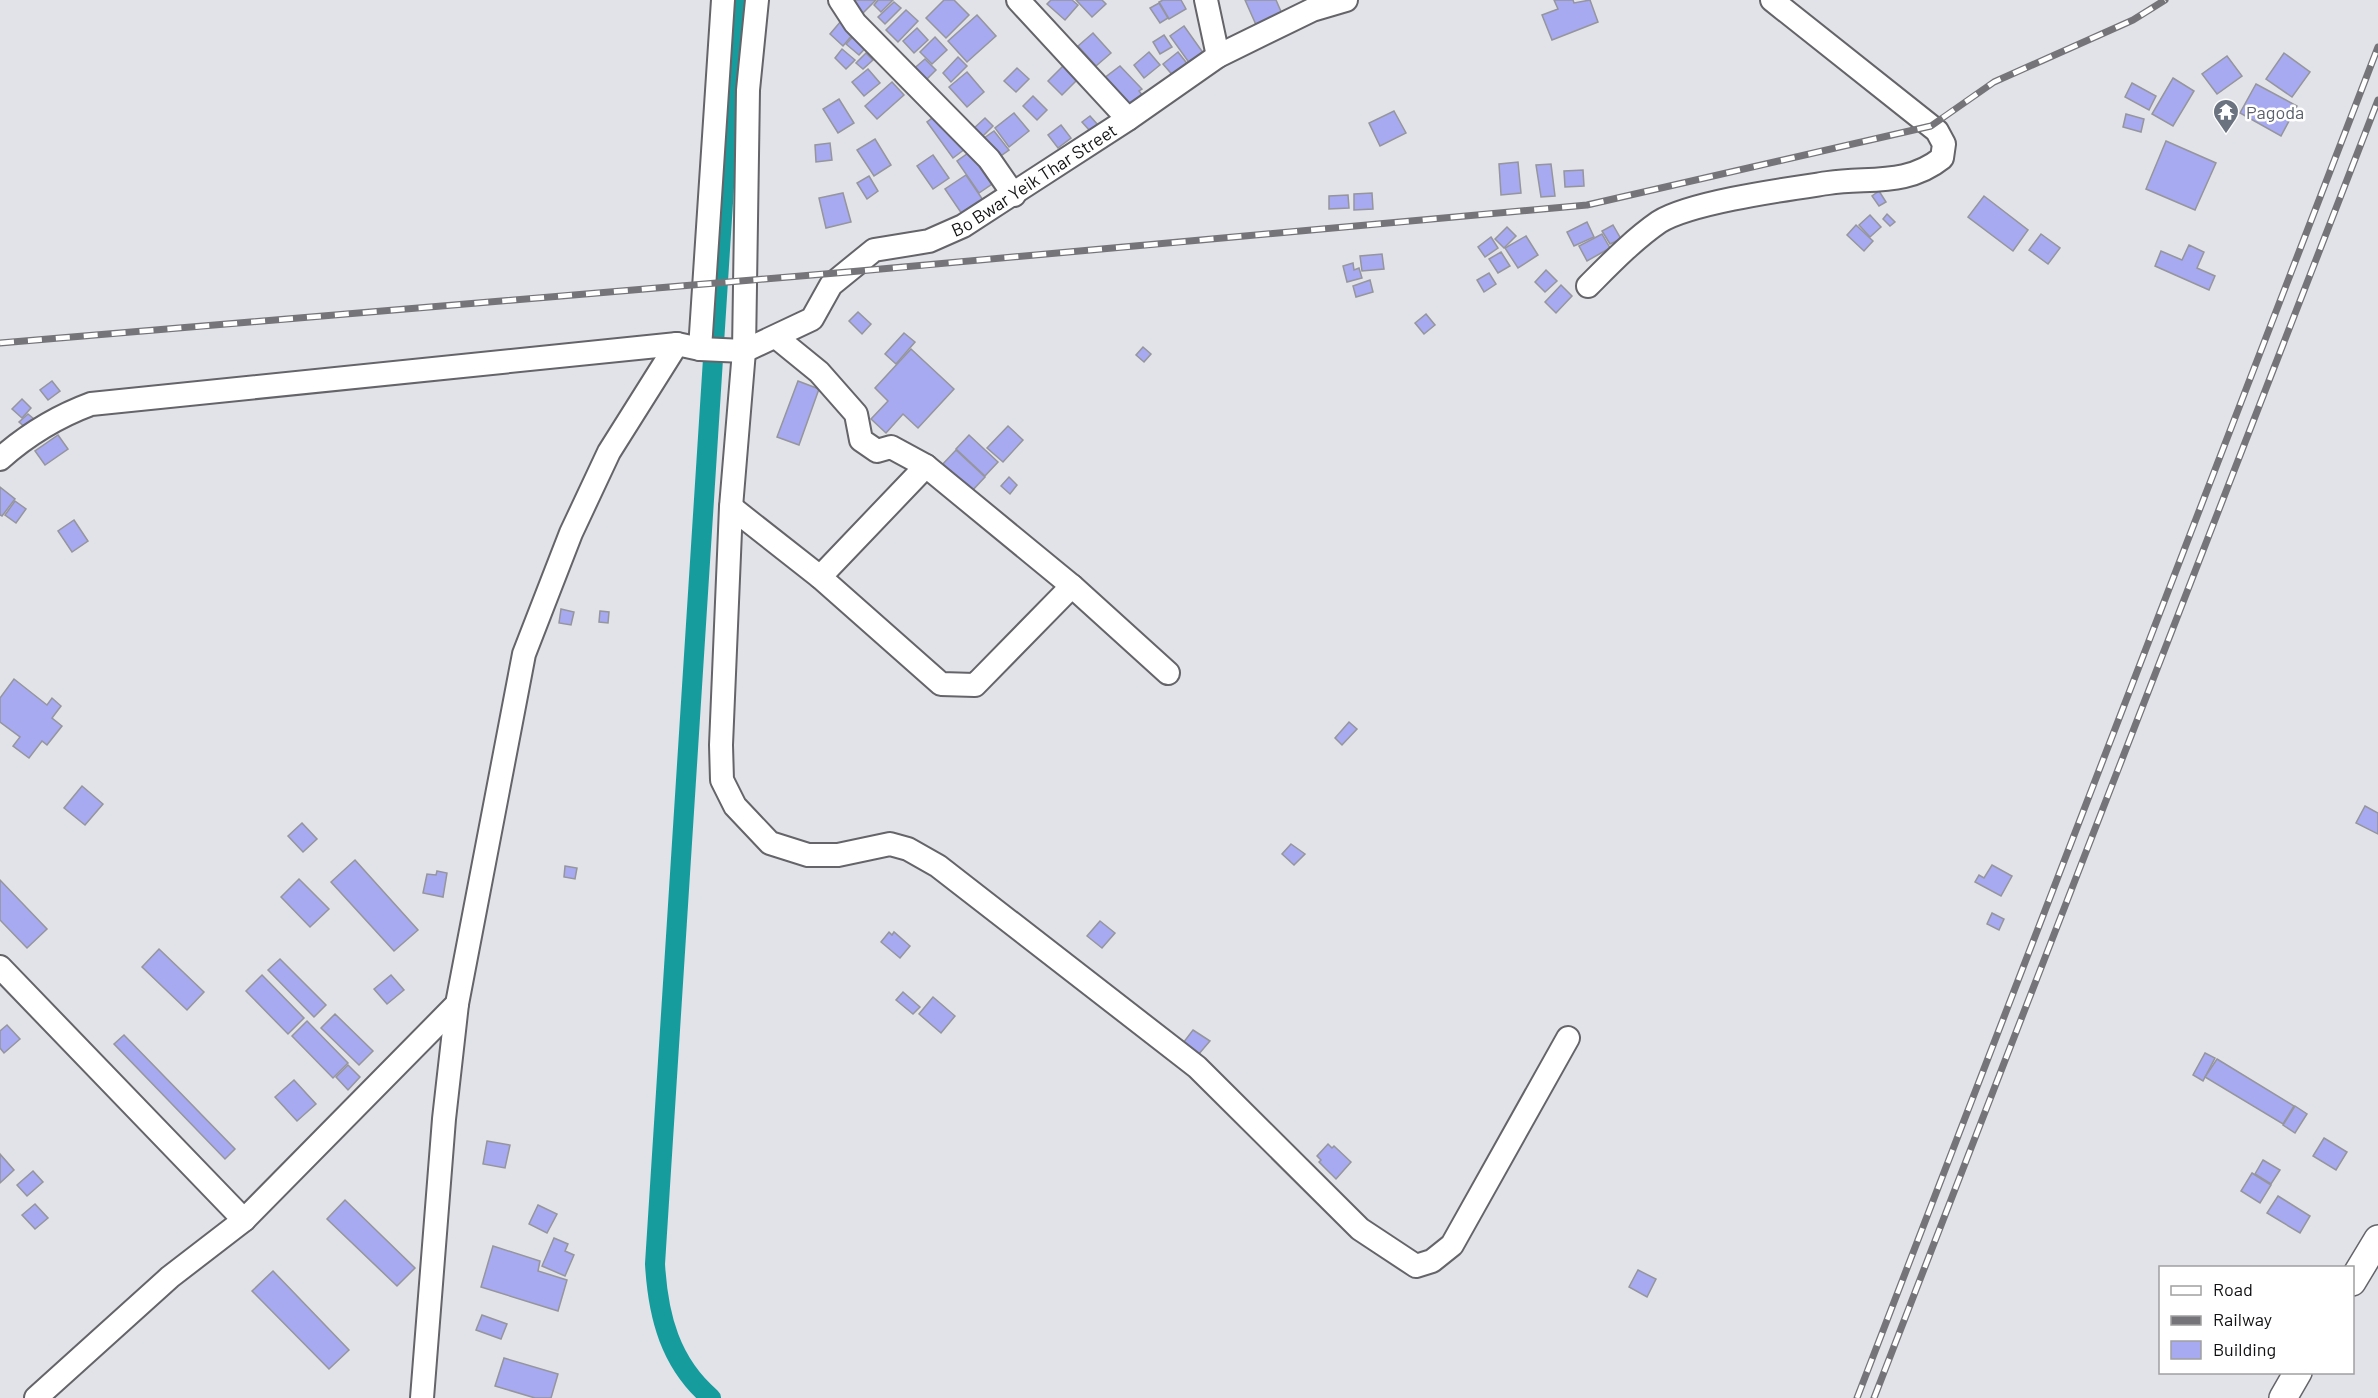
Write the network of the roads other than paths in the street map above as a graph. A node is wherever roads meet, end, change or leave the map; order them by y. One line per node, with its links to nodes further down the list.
1 (723, 0): 14 (street)
2 (757, 0): 15 (street)
3 (840, 0): 10 (street)
4 (1018, 0): 9 (street)
5 (1206, 0): 8 (street)
6 (1347, 0): 8 (street, Bo Bwar Yeik Thar Street)
7 (1772, 0): 11 (street)
8 (1218, 56): 9 (street, Bo Bwar Yeik Thar Street)
9 (1128, 119): 10 (street, Bo Bwar Yeik Thar Street)
10 (1014, 195): 12 (street, Bo Bwar Yeik Thar Street)
11 (1588, 286)
12 (776, 337): 15 (street, Bo Bwar Yeik Thar Street); 17 (street)
13 (677, 344): 14 (street); 16 (street); 23 (street)
14 (700, 349): 15 (street)
15 (736, 350): 18 (street)
16 (0, 459)
17 (926, 466): 19 (street); 20 (street)
18 (731, 507): 19 (street); 24 (street)
19 (820, 577): 20 (street)
20 (1072, 586): 21 (street)
21 (1168, 673)
22 (0, 967): 25 (street)
23 (457, 1004): 25 (street); 30 (street)
24 (1568, 1038)
25 (244, 1220): 29 (street)
26 (2378, 1239): 27 (street)
27 (2354, 1279)
28 (2297, 1374): 31 (street)
29 (36, 1398)
30 (422, 1398)
31 (2283, 1398)

